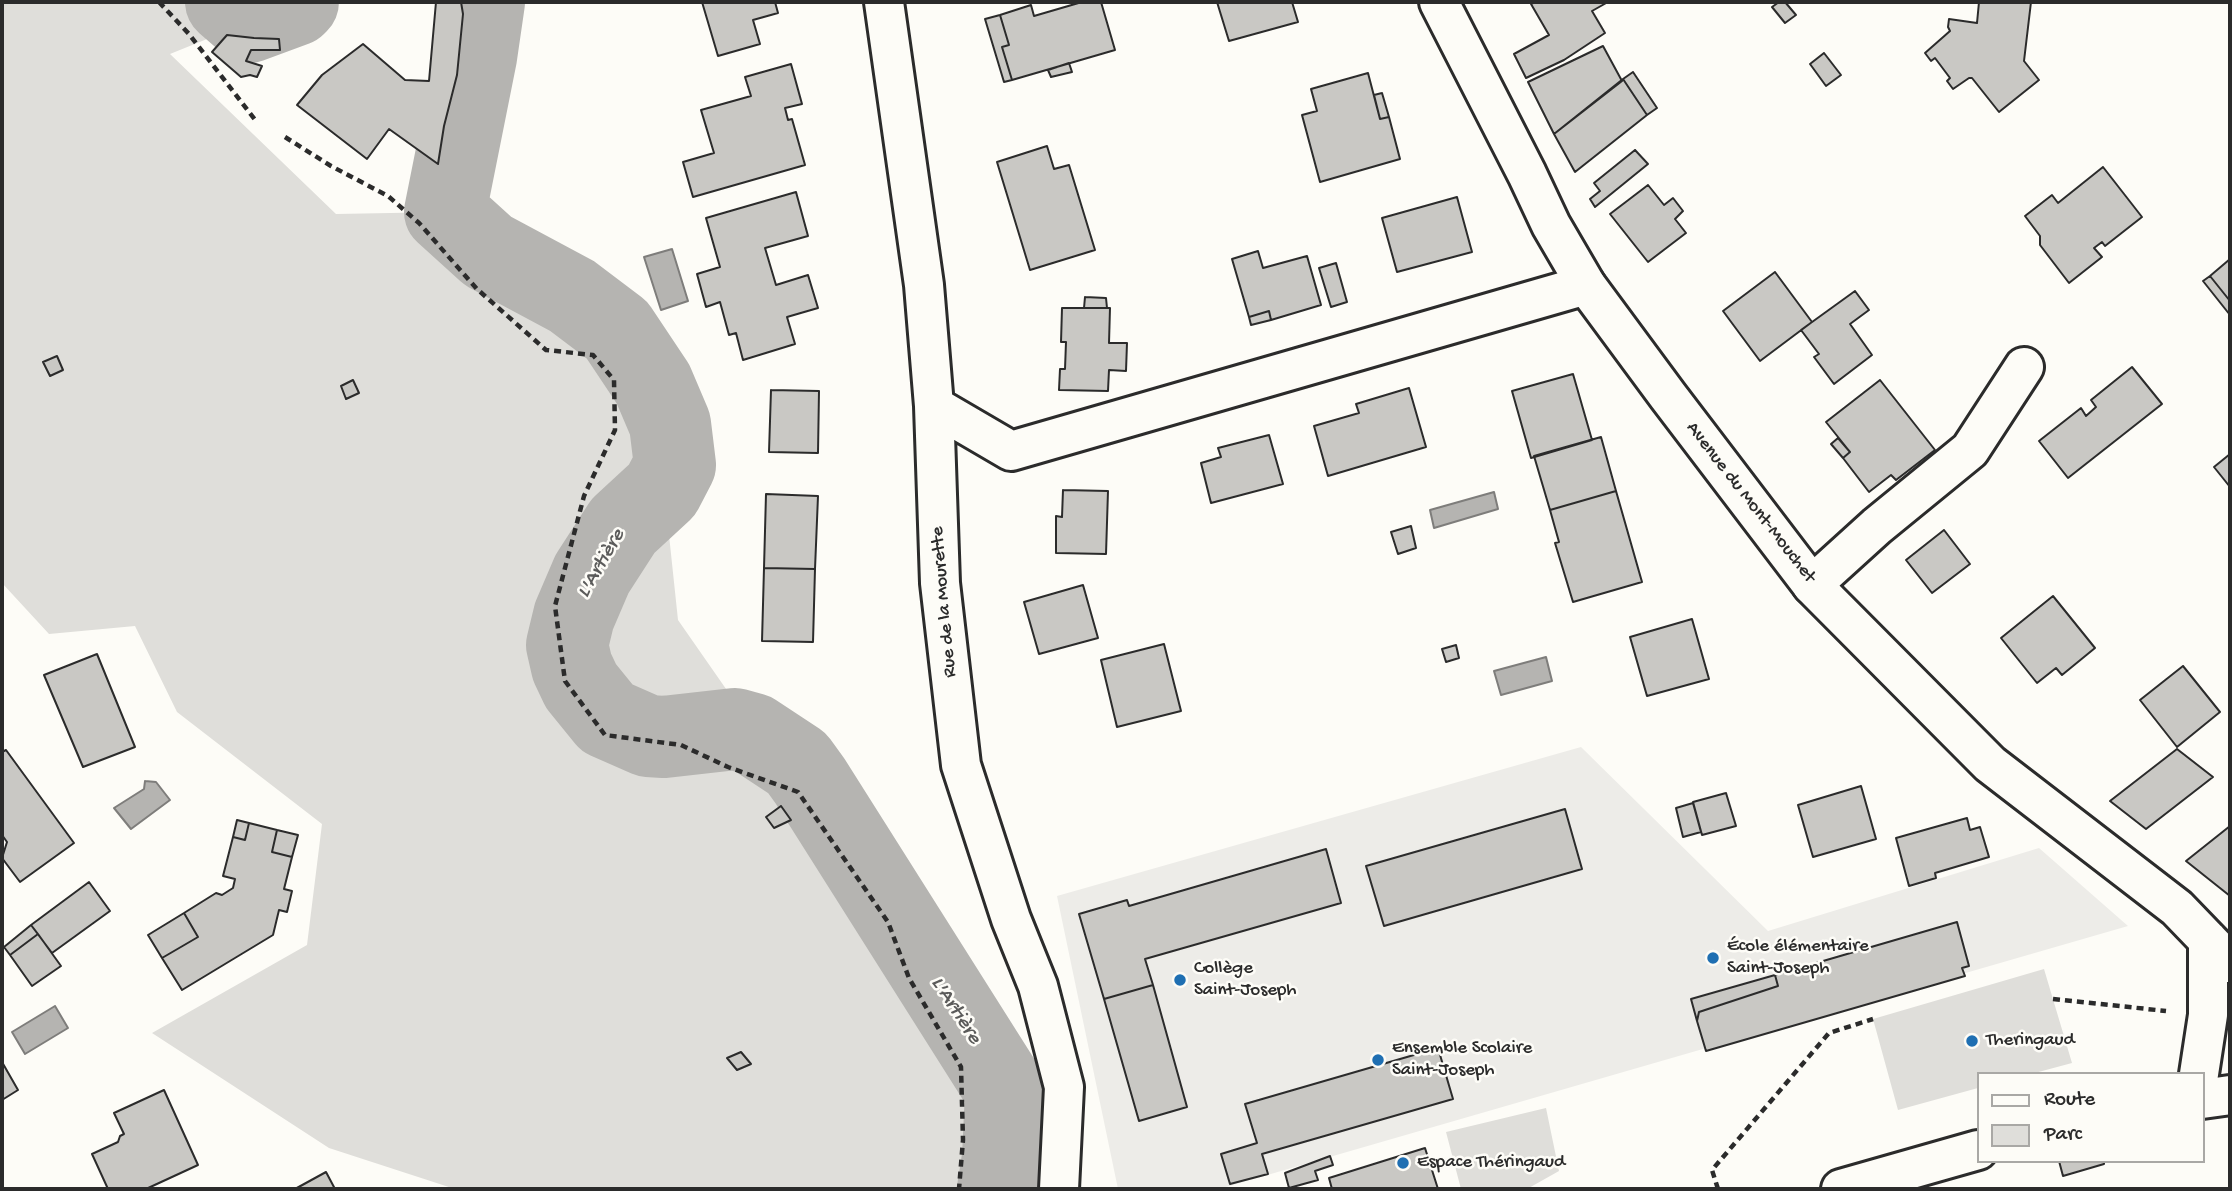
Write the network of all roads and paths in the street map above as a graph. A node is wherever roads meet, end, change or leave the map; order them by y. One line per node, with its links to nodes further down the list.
1 (159, 2): 4 (path)
2 (884, 2): 8 (street, Rue de la Mourette)
3 (1439, 2): 6 (street, Avenue du Mont-Mouchet)
4 (256, 121)
5 (285, 137): 20 (path)
6 (1586, 285): 8 (street); 9 (street, Avenue du Mont-Mouchet)
7 (2024, 366): 9 (street)
8 (934, 407): 21 (street, Rue de la Mourette)
9 (1812, 585): 10 (street, Avenue du Mont-Mouchet)
10 (2223, 947): 12 (street)
11 (2053, 999): 12 (path)
12 (2208, 1016): 15 (street)
13 (1873, 1019): 22 (path)
14 (2230, 1064): 16 (street)
15 (2201, 1072)
16 (2204, 1074)
17 (2230, 1095): 18 (street)
18 (2204, 1099)
19 (1976, 1151): 23 (street)
20 (959, 1189)
21 (1059, 1189)
22 (1718, 1189)
23 (1842, 1189)

